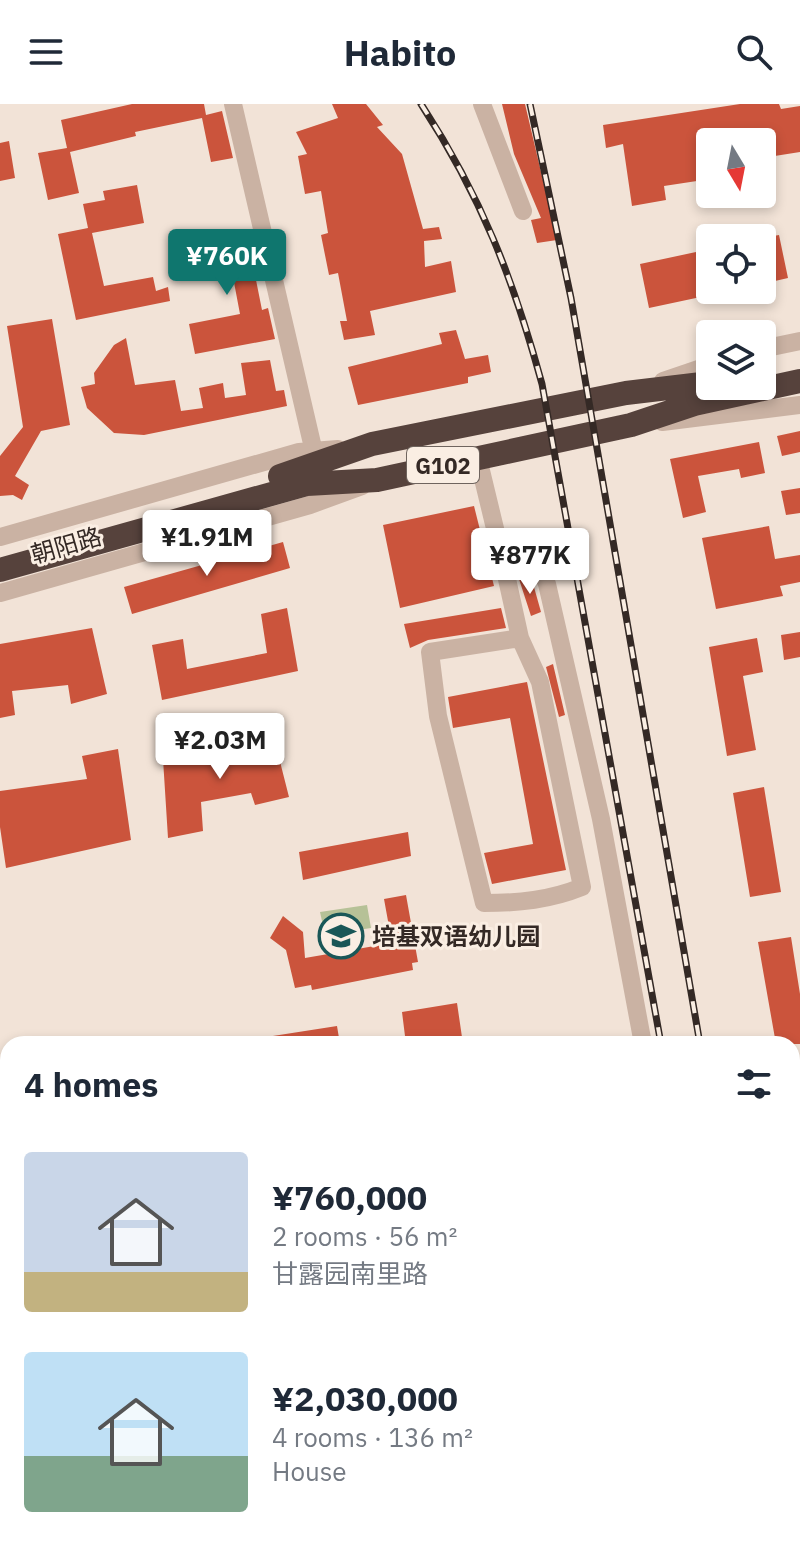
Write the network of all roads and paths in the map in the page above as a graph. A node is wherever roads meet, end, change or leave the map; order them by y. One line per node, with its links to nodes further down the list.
1 (233, 104): 15 (street)
2 (482, 104): 3 (street)
3 (523, 211)
4 (800, 341): 5 (street)
5 (776, 346)
6 (800, 364): 7 (highway)
7 (776, 369)
8 (696, 370): 11 (street, 朝阳路)
9 (800, 381): 13 (highway, 朝阳路 / G102)
10 (696, 385): 11 (highway, 朝阳路 / G102)
11 (626, 393): 14 (highway, 朝阳路 / G102)
12 (800, 405): 13 (street, 朝阳路)
13 (631, 425): 16 (highway, 朝阳路 / G102)
14 (372, 444): 15 (street, 朝阳路); 17 (highway, 朝阳路 / G102)
15 (314, 452): 17 (street, 朝阳路)
16 (478, 458): 17 (highway, 朝阳路 / G102); 21 (street)
17 (129, 527): 18 (street, 朝阳路); 19 (highway, 朝阳路 / G102); 20 (highway, 朝阳路 / G102); 22 (street, 朝阳路)
18 (0, 537)
19 (0, 554)
20 (0, 570)
21 (505, 570): 23 (street); 24 (street)
22 (0, 593)
23 (520, 638): 23 (street)
24 (641, 1036)

